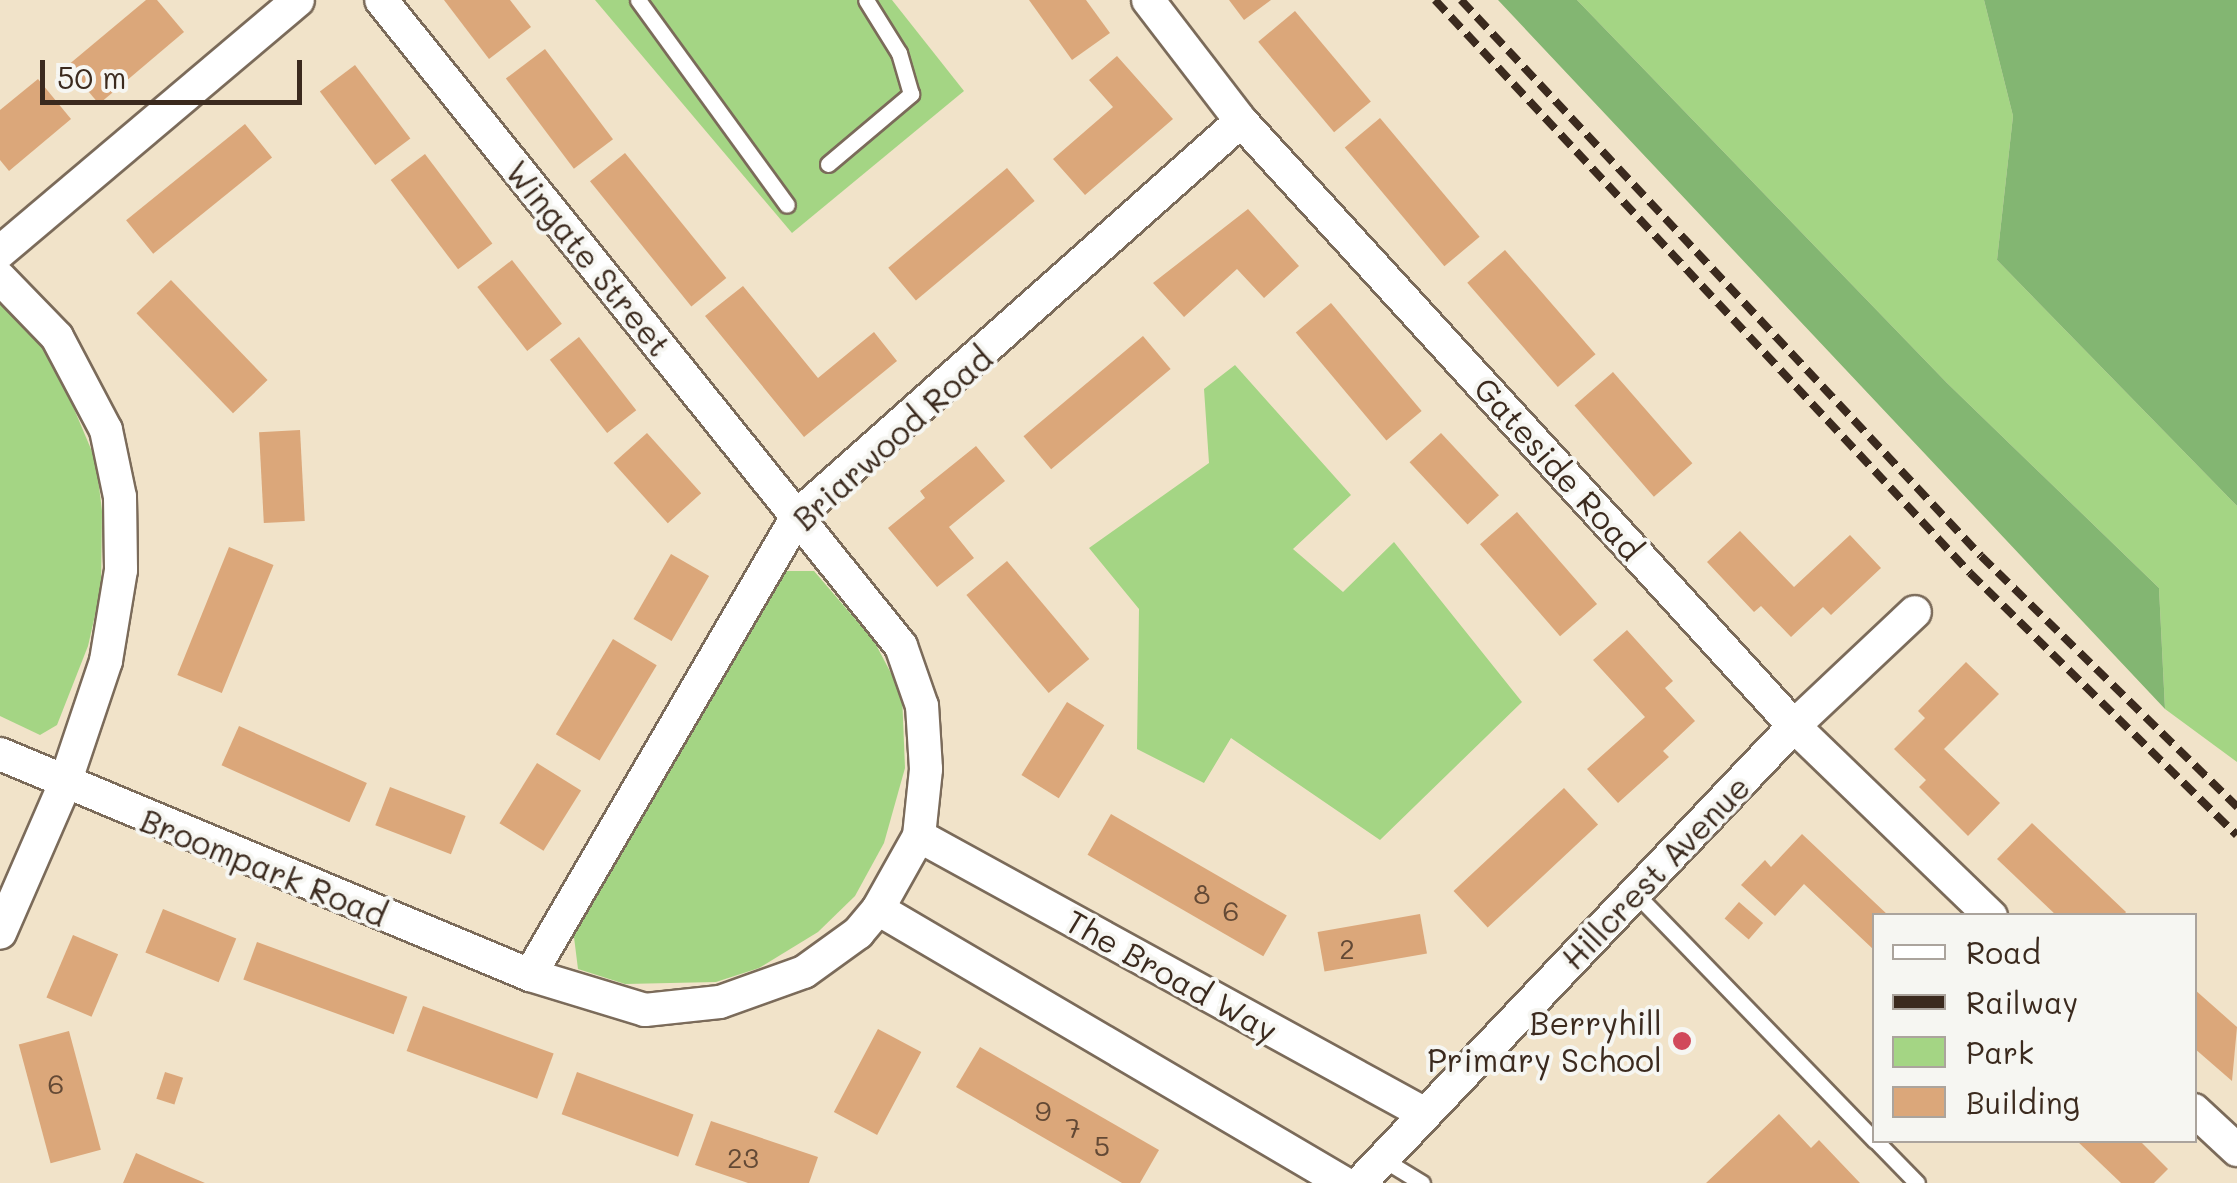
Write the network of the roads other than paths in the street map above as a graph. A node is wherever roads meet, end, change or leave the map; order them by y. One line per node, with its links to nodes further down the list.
1 (298, 0): 9 (street)
2 (381, 0): 11 (street, Wingate Street)
3 (638, 0): 8 (lane)
4 (866, 0): 7 (lane)
5 (1148, 0): 6 (street, Gateside Road)
6 (1242, 121): 11 (street, Briarwood Road); 13 (street, Gateside Road)
7 (828, 164)
8 (787, 204)
9 (0, 252)
10 (0, 278): 15 (street)
11 (798, 515): 16 (street); 21 (street, Briarwood Road)
12 (1915, 612): 13 (street, Hillcrest Avenue)
13 (1794, 726): 17 (street, Hillcrest Avenue); 19 (street, Gateside Road)
14 (0, 754): 15 (street, Broompark Road)
15 (64, 786): 20 (street); 21 (street, Broompark Road)
16 (918, 836): 18 (street); 23 (street, The Broad Way)
17 (1635, 893): 23 (street, Hillcrest Avenue); 24 (lane)
18 (878, 910): 21 (street); 28 (street)
19 (1989, 913)
20 (0, 933)
21 (530, 974)
22 (2197, 1113): 26 (street)
23 (1425, 1114): 27 (street, Hillcrest Avenue)
24 (1872, 1137)
25 (1878, 1143): 30 (lane)
26 (2237, 1150)
27 (1370, 1170): 29 (lane)
28 (1344, 1183)
29 (1422, 1183)
30 (1916, 1183)

